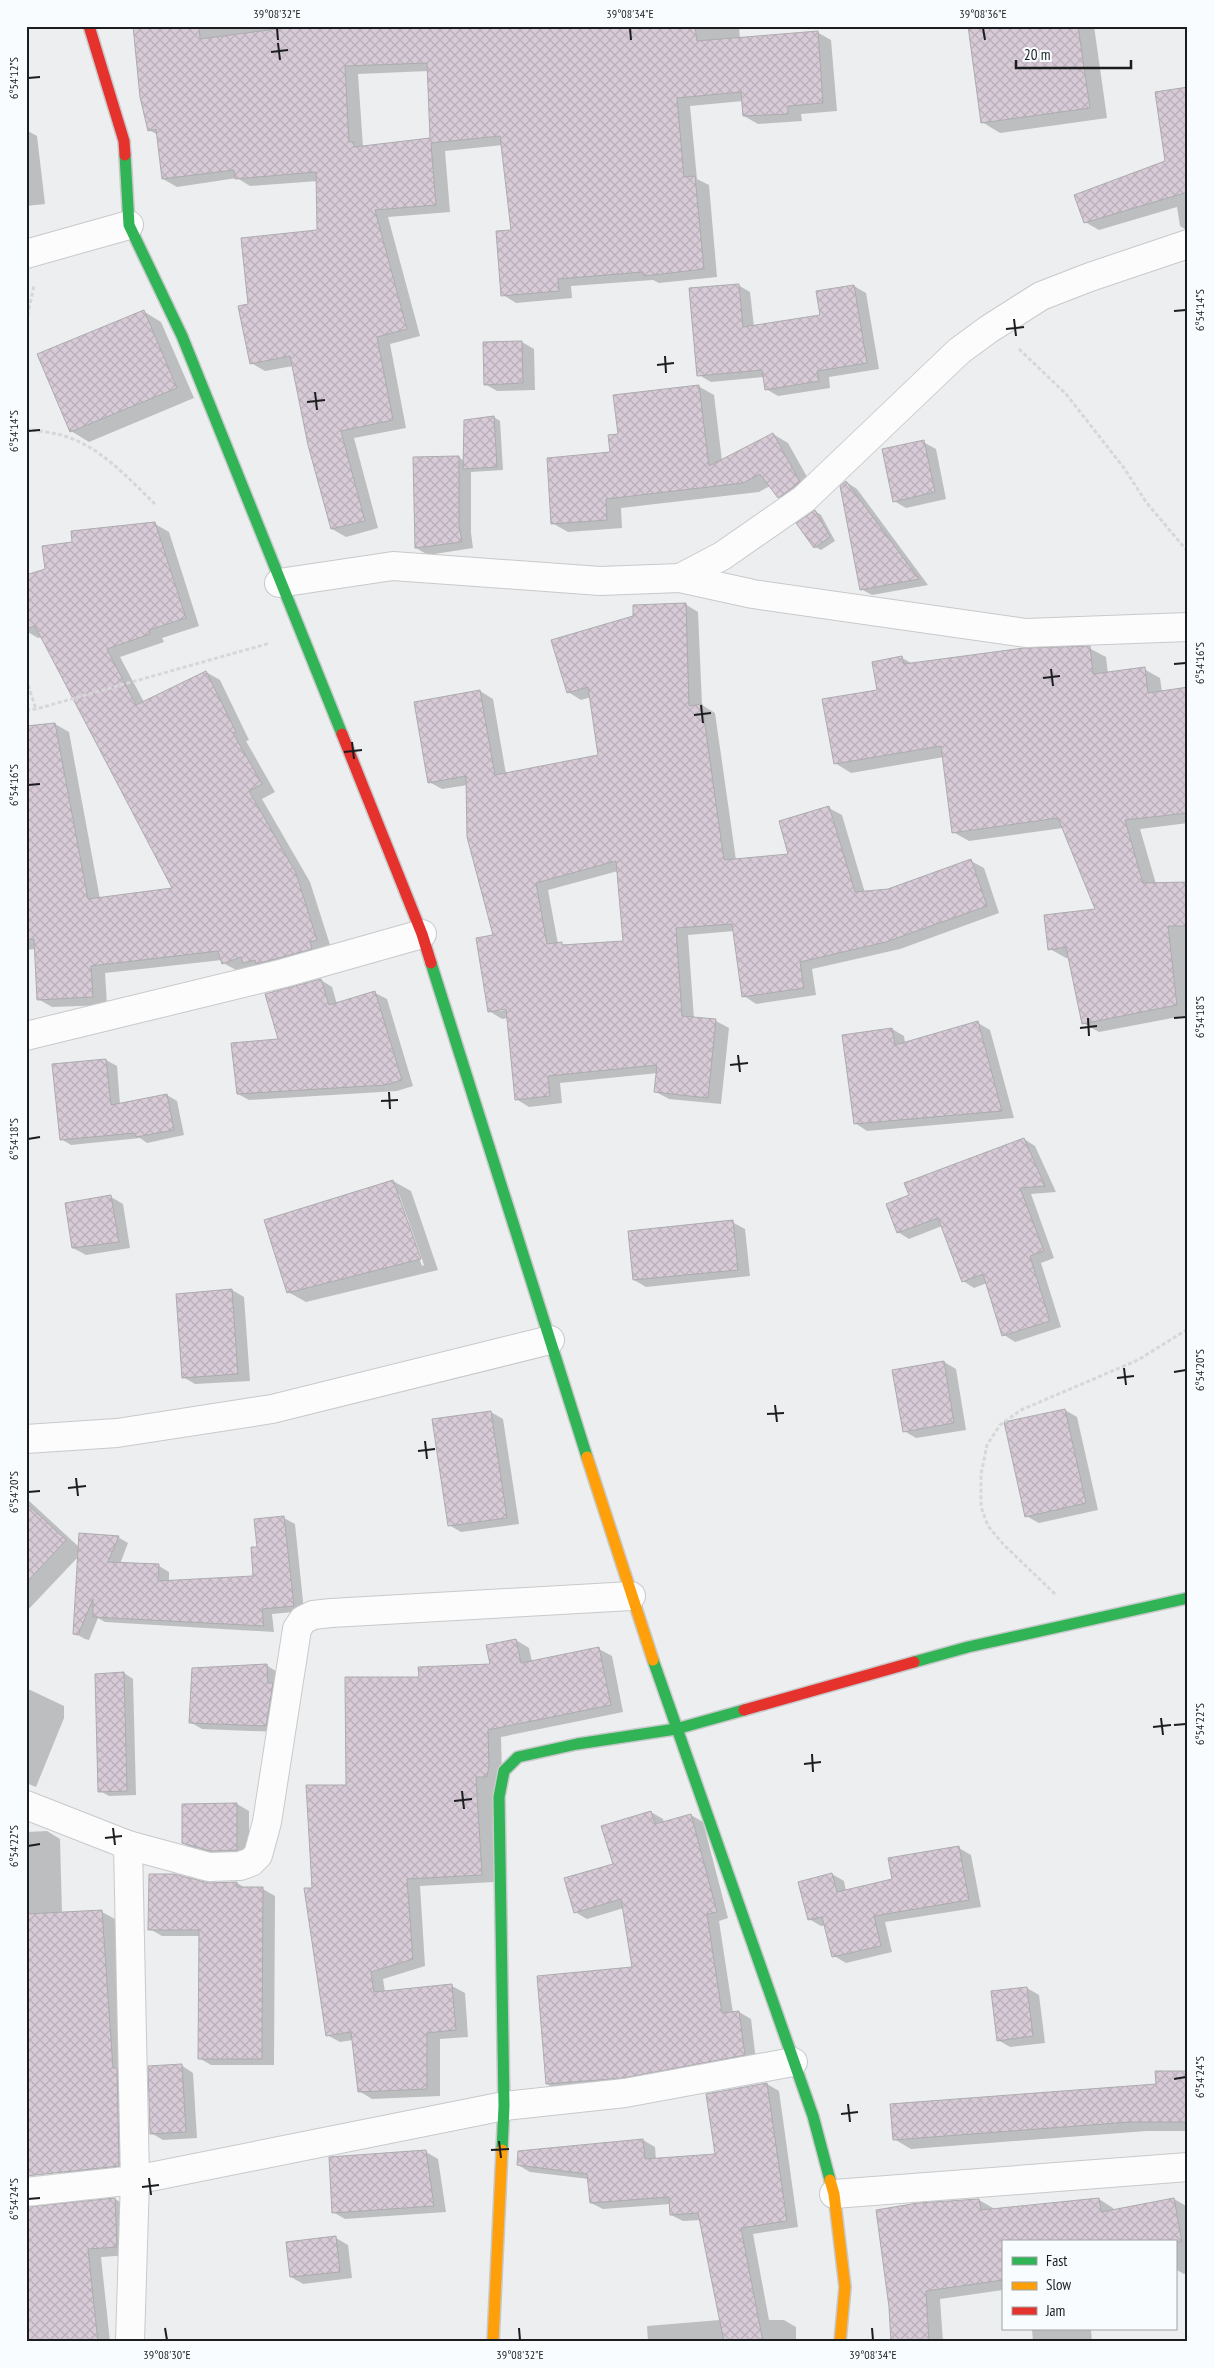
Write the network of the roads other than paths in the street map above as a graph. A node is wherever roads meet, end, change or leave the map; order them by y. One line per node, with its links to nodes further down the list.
1 (89, 26): 2 (street)
2 (130, 225): 4 (street); 6 (street)
3 (1188, 244): 5 (street)
4 (26, 254)
5 (680, 578): 6 (street); 7 (street)
6 (279, 583): 8 (street)
7 (1188, 627)
8 (422, 934): 9 (street); 10 (street)
9 (26, 1036)
10 (550, 1340): 11 (street); 12 (street)
11 (26, 1439)
12 (631, 1596): 14 (street); 16 (street)
13 (1188, 1598): 14 (street)
14 (676, 1729): 17 (street); 18 (street)
15 (26, 1805): 16 (street)
16 (128, 1844): 20 (street)
17 (793, 2062): 18 (street); 22 (street)
18 (504, 2106): 20 (street); 24 (street)
19 (1188, 2167): 22 (street)
20 (135, 2180): 21 (street); 23 (street)
21 (26, 2192)
22 (834, 2194): 25 (street)
23 (130, 2342)
24 (493, 2342)
25 (840, 2342)

